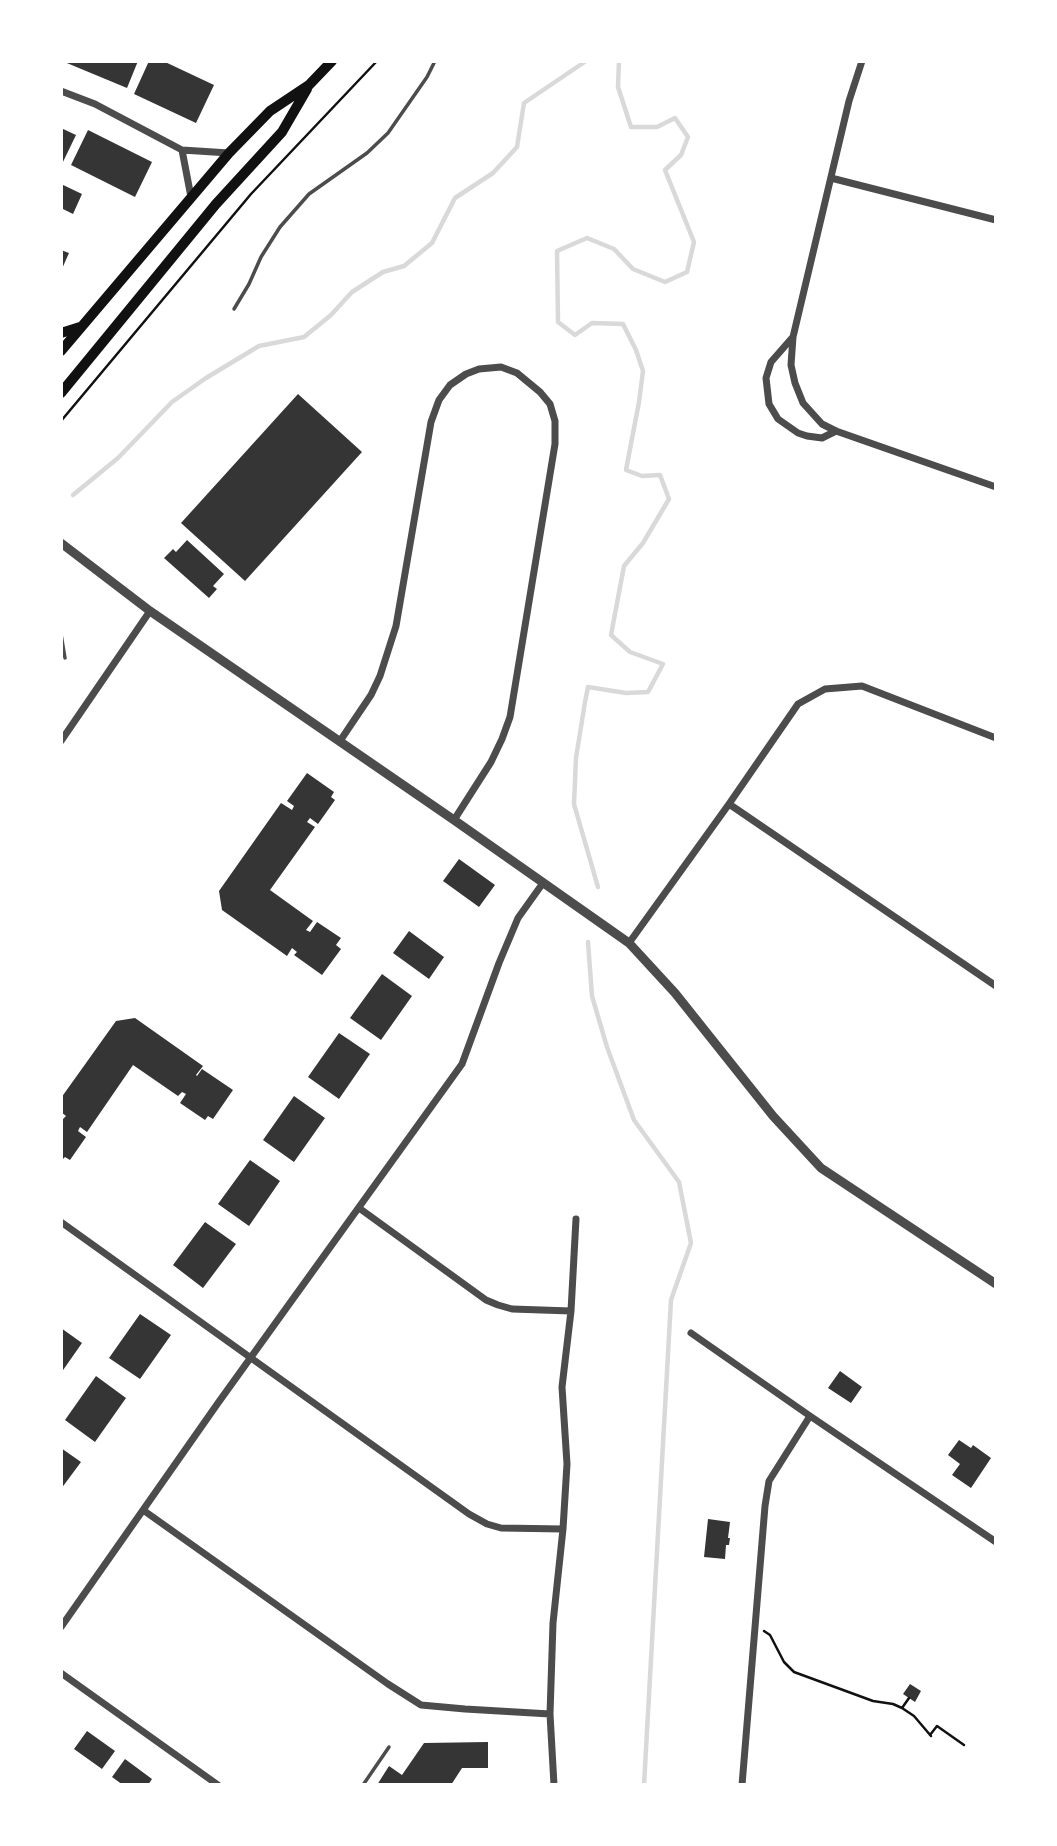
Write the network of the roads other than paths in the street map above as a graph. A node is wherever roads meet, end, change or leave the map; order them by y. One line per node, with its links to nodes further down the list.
1 (332, 61): 4 (main road)
2 (435, 61): 11 (lane)
3 (862, 61): 8 (street)
4 (309, 85): 7 (main road); 16 (main road)
5 (61, 91): 6 (street)
6 (182, 150): 7 (street); 9 (street)
7 (229, 153): 9 (main road)
8 (831, 177): 10 (street); 14 (street)
9 (191, 197): 12 (main road)
10 (996, 220)
11 (234, 309)
12 (80, 327): 13 (main road); 15 (main road)
13 (61, 333)
14 (793, 337): 17 (street); 17 (street)
15 (61, 351)
16 (61, 393)
17 (836, 430): 18 (street)
18 (996, 487)
19 (61, 543): 20 (street)
20 (150, 611): 24 (street); 25 (street)
21 (61, 634): 22 (lane)
22 (65, 658)
23 (996, 738): 26 (street)
24 (61, 741)
25 (340, 741): 27 (street); 27 (street)
26 (729, 804): 29 (street); 30 (street)
27 (454, 820): 28 (street)
28 (543, 883): 29 (street); 31 (street)
29 (629, 943): 34 (street)
30 (996, 986)
31 (359, 1209): 35 (street); 37 (street)
32 (576, 1219): 35 (street)
33 (61, 1222): 37 (street)
34 (996, 1284)
35 (571, 1311): 40 (street)
36 (691, 1333): 38 (street)
37 (251, 1359): 39 (street); 40 (street)
38 (810, 1416): 41 (street); 49 (street)
39 (143, 1510): 42 (street); 44 (street)
40 (563, 1529): 44 (street)
41 (996, 1542)
42 (61, 1627)
43 (61, 1673): 46 (street)
44 (550, 1714): 48 (street)
45 (389, 1747): 47 (lane)
46 (218, 1785)
47 (363, 1785)
48 (554, 1785)
49 (742, 1785)

